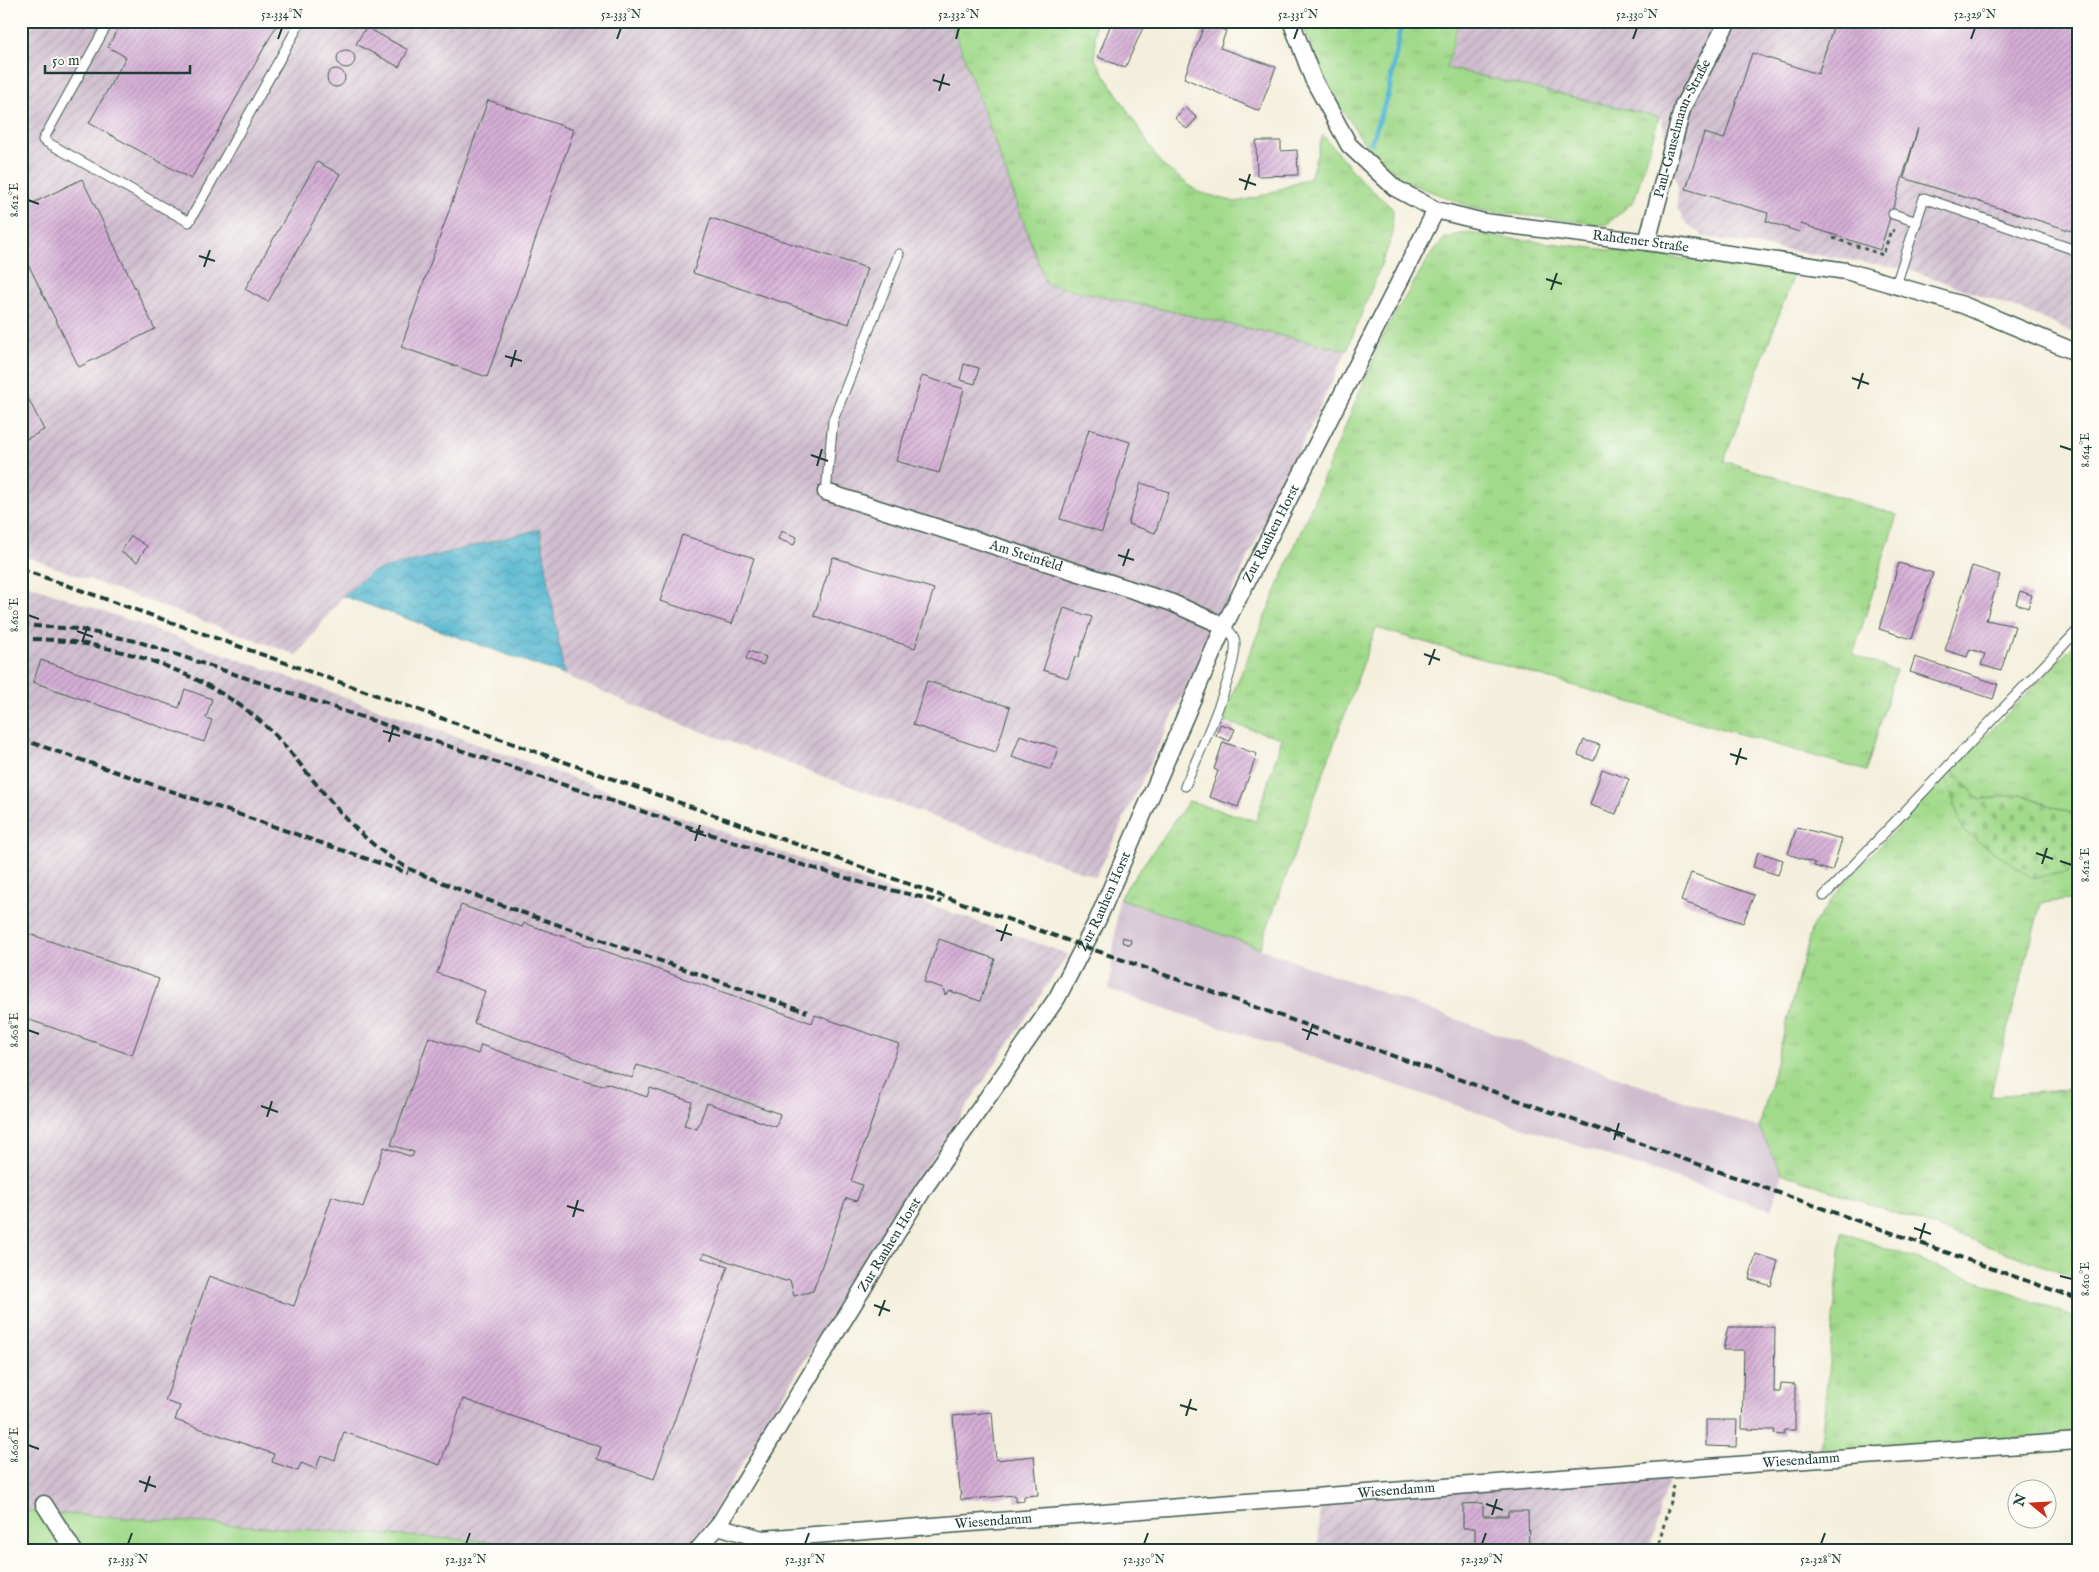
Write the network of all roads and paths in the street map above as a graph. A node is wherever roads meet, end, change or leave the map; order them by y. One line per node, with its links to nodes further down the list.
1 (110, 21): 2 (lane)
2 (301, 21)
3 (1292, 21): 5 (street, Rahdener Straße)
4 (1730, 23): 10 (street, Paul-Gauselmann-Straße)
5 (1436, 210): 10 (street, Rahdener Straße); 16 (street, Zur Rauhen Horst)
6 (1893, 214): 7 (lane)
7 (1916, 222): 11 (lane); 13 (lane)
8 (1899, 233): 9 (path)
9 (1833, 238)
10 (1648, 242): 13 (street, Rahdener Straße)
11 (2078, 251)
12 (900, 254): 15 (lane)
13 (1896, 285): 14 (street, Rahdener Straße)
14 (2078, 353)
15 (826, 492): 16 (street, Am Steinfeld)
16 (1224, 626): 18 (lane); 23 (street, Zur Rauhen Horst)
17 (2078, 630): 19 (lane)
18 (1186, 786)
19 (1824, 896)
20 (2078, 1441): 21 (street, Wiesendamm)
21 (1679, 1469): 23 (street, Wiesendamm); 26 (path)
22 (44, 1504): 24 (street)
23 (718, 1526): 25 (street, Zur Rauhen Horst)
24 (74, 1551)
25 (697, 1551)
26 (1657, 1551)

